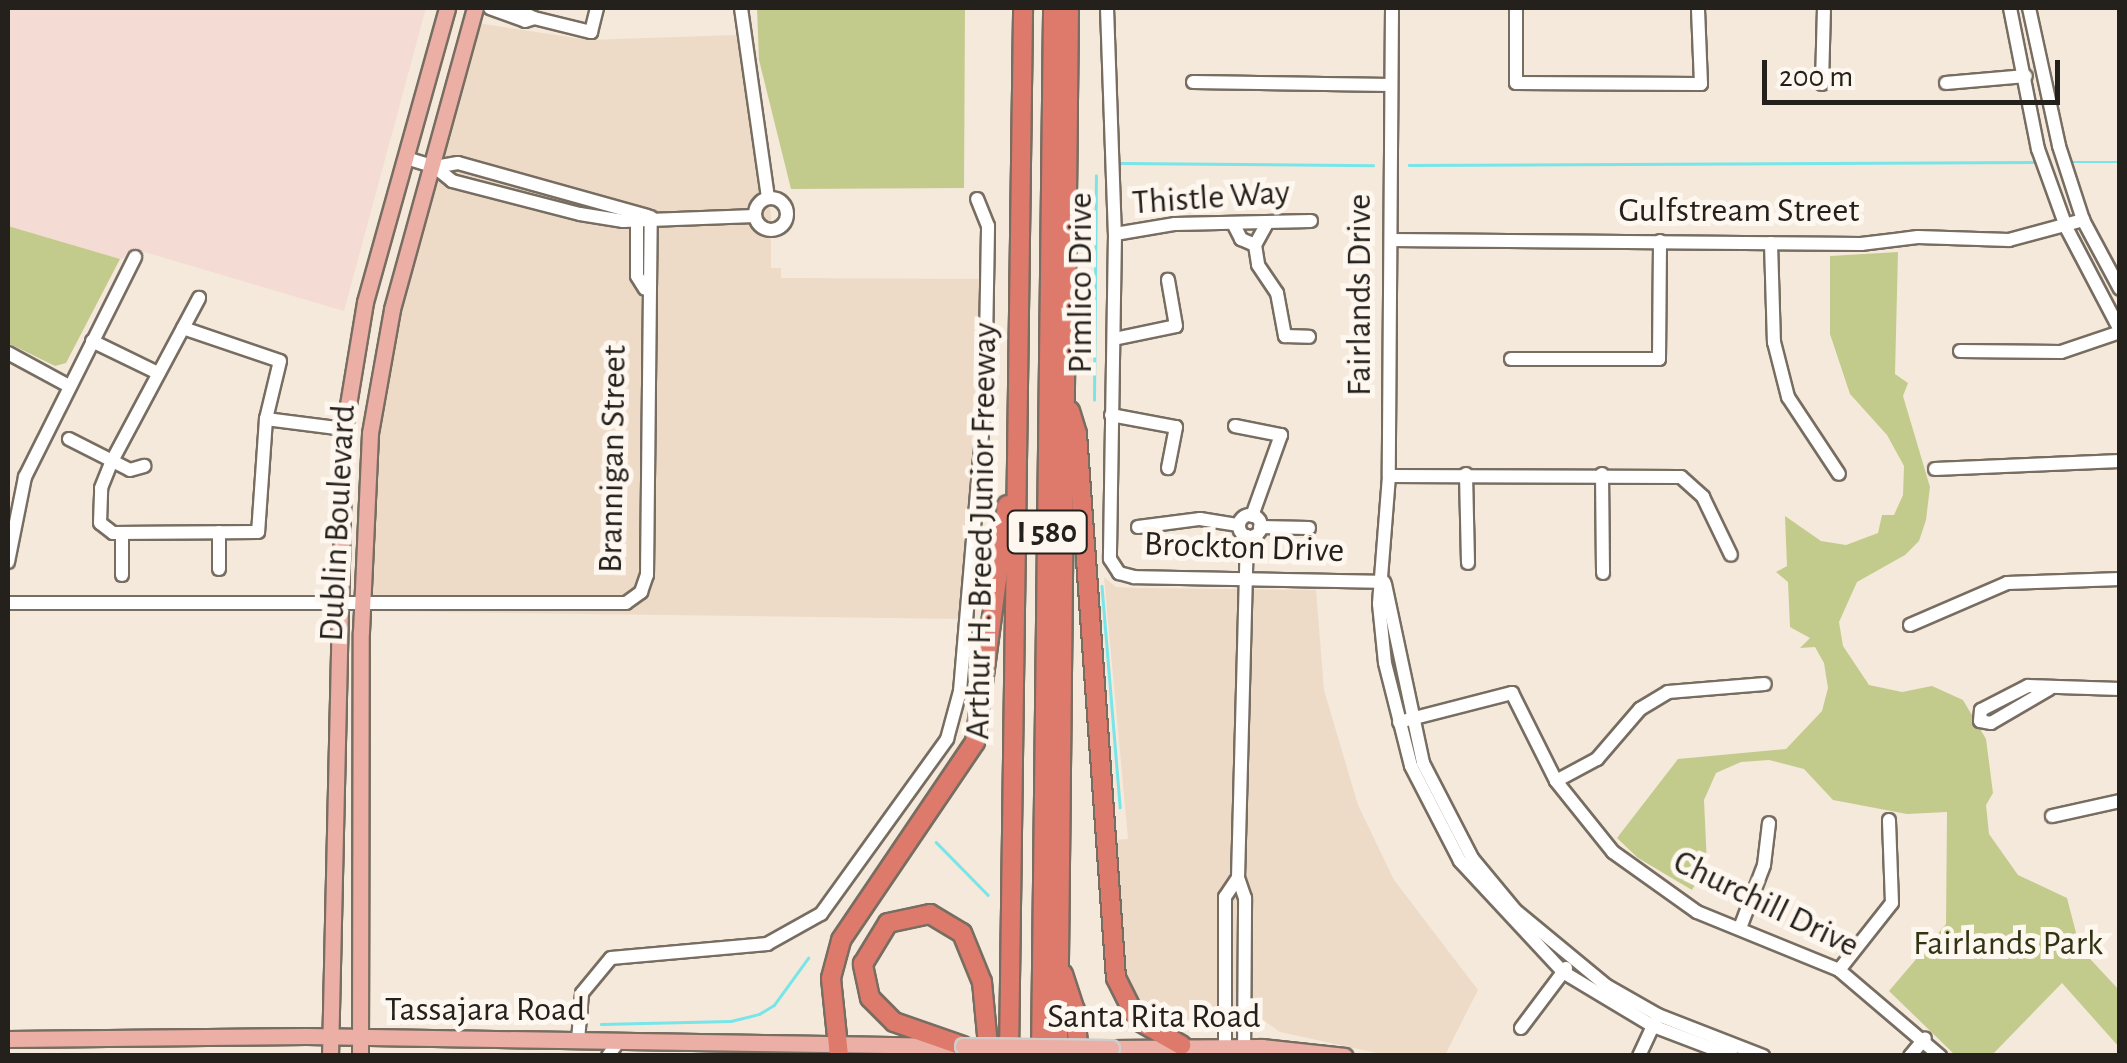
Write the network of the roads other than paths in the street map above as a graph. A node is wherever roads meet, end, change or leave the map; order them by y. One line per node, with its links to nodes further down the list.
1 (447, 8): 24 (main road, Dublin Boulevard)
2 (475, 8): 25 (main road, Dublin Boulevard)
3 (491, 8): 17 (street)
4 (514, 8): 17 (street)
5 (597, 8): 17 (street)
6 (741, 8): 26 (street)
7 (1023, 8): 69 (highway, Arthur H. Breed Junior Freeway / I 580)
8 (1053, 8): 121 (highway, I 580)
9 (1069, 8): 54 (highway, I 580)
10 (1107, 8): 35 (street, Pimlico Drive)
11 (1392, 8): 23 (street, Fairlands Drive)
12 (1516, 8): 13 (street)
13 (1698, 8)
14 (1824, 8): 22 (street)
15 (2010, 8): 19 (street)
16 (2029, 8): 18 (street)
17 (534, 18)
18 (2038, 73): 19 (street); 30 (street)
19 (2020, 77): 21 (street); 34 (street)
20 (1193, 82): 23 (street)
21 (1946, 83)
22 (1822, 84)
23 (1391, 85): 36 (street, Fairlands Drive)
24 (406, 158): 25 (street); 58 (main road, Dublin Boulevard)
25 (435, 167): 28 (street); 88 (main road, Dublin Boulevard)
26 (768, 198): 29 (street); 29 (street)
27 (976, 199): 109 (street)
28 (642, 216): 29 (street); 88 (street, Brannigan Street)
29 (755, 216)
30 (2084, 220): 34 (street, Gulfstream Street); 42 (street)
31 (1311, 221): 32 (street, Thistle Way)
32 (1266, 223): 33 (street, Thistle Way); 39 (street)
33 (1234, 225): 35 (street, Thistle Way); 39 (street)
34 (2067, 229): 38 (street, Gulfstream Street); 45 (street)
35 (1115, 234): 47 (street, Pimlico Drive)
36 (1391, 240): 37 (street, Gulfstream Street); 68 (street, Fairlands Drive)
37 (1660, 241): 38 (street, Gulfstream Street); 51 (street)
38 (1771, 243): 67 (street)
39 (1255, 245): 46 (street)
40 (136, 257): 48 (street)
41 (1168, 280): 47 (street)
42 (2120, 289)
43 (199, 298): 44 (street)
44 (183, 328): 52 (street); 56 (street)
45 (2120, 331): 49 (street)
46 (1308, 337)
47 (1114, 340): 55 (street, Pimlico Drive)
48 (92, 342): 52 (street); 53 (street)
49 (1960, 351)
50 (8, 353): 53 (street)
51 (1511, 360)
52 (158, 372): 60 (street)
53 (69, 386): 78 (street)
54 (1064, 394): 101 (highway, I 580); 112 (highway)
55 (1111, 415): 63 (street); 77 (street, Pimlico Drive)
56 (266, 420): 58 (street); 74 (street)
57 (1235, 426): 70 (street)
58 (344, 428): 87 (main road, Dublin Boulevard)
59 (69, 439): 60 (street)
60 (112, 460): 62 (street); 75 (street)
61 (2120, 461): 64 (street)
62 (144, 466)
63 (1168, 468)
64 (1935, 468)
65 (1466, 474): 66 (street); 68 (street); 79 (street)
66 (1602, 474): 76 (street); 81 (street)
67 (1839, 474)
68 (1388, 476): 85 (street, Fairlands Drive)
69 (1014, 480): 114 (highway); 120 (highway, Arthur H. Breed Junior Freeway / I 580)
70 (1256, 521): 72 (street); 73 (street)
71 (1138, 527): 73 (street)
72 (1309, 528)
73 (1243, 531): 83 (street)
74 (219, 532): 75 (street); 80 (street)
75 (122, 533): 82 (street)
76 (1731, 555)
77 (1110, 558): 83 (street, Brockton Drive)
78 (8, 562)
79 (1468, 563)
80 (219, 568)
81 (1603, 573)
82 (122, 575)
83 (1242, 578): 85 (street, Brockton Drive); 99 (street)
84 (2120, 579): 89 (street)
85 (1384, 582): 93 (street, Fairlands Drive)
86 (8, 603): 87 (street, Brannigan Street)
87 (337, 605): 88 (street, Brannigan Street); 106 (main road, Dublin Boulevard)
88 (363, 606): 113 (main road, Dublin Boulevard)
89 (1910, 625)
90 (1766, 684): 94 (street)
91 (2049, 689): 91 (street); 92 (street)
92 (2120, 689)
93 (1404, 720): 94 (street, Churchill Drive); 102 (street, Fairlands Drive)
94 (1556, 782): 100 (street, Churchill Drive)
95 (2120, 801): 96 (street)
96 (2052, 816)
97 (1889, 820): 103 (street)
98 (1769, 824): 100 (street)
99 (1238, 878): 115 (street); 116 (street)
100 (1740, 928): 103 (street, Churchill Drive)
101 (1059, 964): 122 (highway, I 580); 123 (highway)
102 (1567, 967): 104 (street, Fairlands Drive); 105 (street)
103 (1840, 970): 107 (street, Churchill Drive)
104 (1655, 1020): 125 (street); 126 (street, Fairlands Drive); 127 (street, Fairlands Drive)
105 (1520, 1028)
106 (330, 1038): 108 (main road, Tassajara Road); 113 (main road, Tassajara Road); 117 (main road, Dublin Boulevard)
107 (1925, 1038): 128 (street); 129 (street, Churchill Drive)
108 (8, 1040)
109 (578, 1040): 110 (main road, Tassajara Road); 113 (main road, Tassajara Road)
110 (619, 1041): 114 (main road, Tassajara Road); 118 (street)
111 (962, 1046): 112 (main road, Santa Rita Road, bridge); 114 (main road, Tassajara Road); 119 (highway)
112 (1182, 1046): 115 (main road, Santa Rita Road)
113 (360, 1048)
114 (837, 1049)
115 (1225, 1051): 116 (main road, Santa Rita Road)
116 (1244, 1051): 124 (main road, Santa Rita Road)
117 (330, 1056)
118 (608, 1056)
119 (989, 1056)
120 (1009, 1056)
121 (1040, 1056)
122 (1058, 1056)
123 (1079, 1056)
124 (1345, 1056)
125 (1638, 1056)
126 (1732, 1056)
127 (1763, 1056)
128 (1910, 1056)
129 (1940, 1056)

